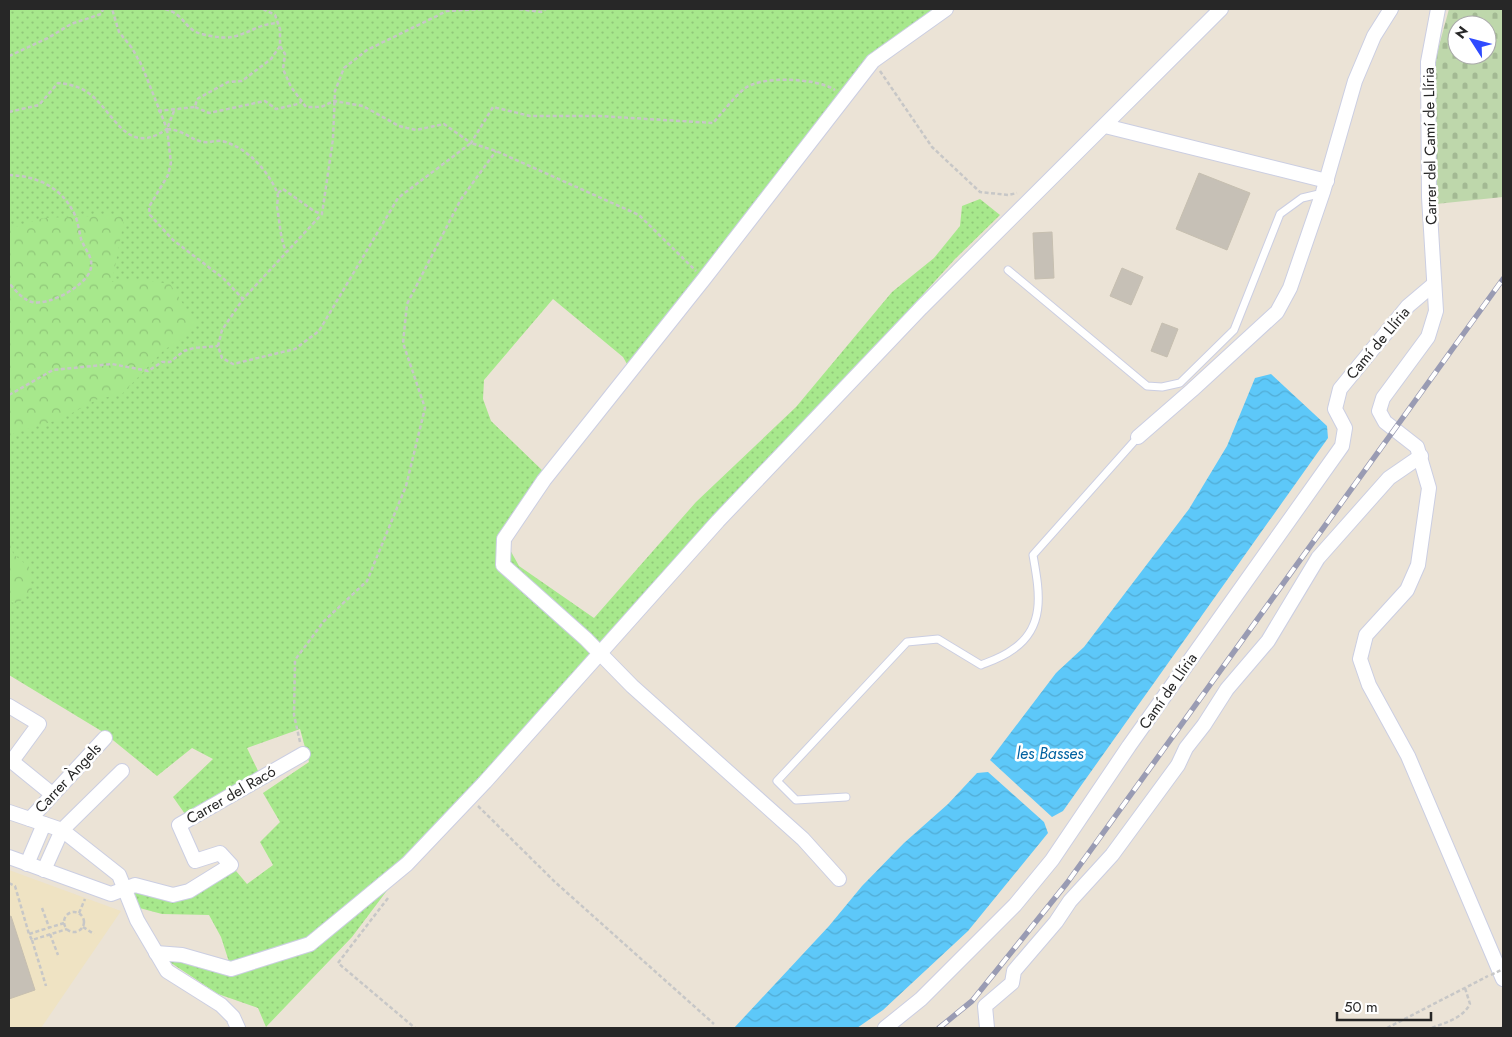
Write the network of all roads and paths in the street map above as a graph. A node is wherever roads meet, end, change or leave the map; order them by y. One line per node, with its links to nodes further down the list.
1 (103, 9): 14 (path)
2 (112, 9): 21 (path)
3 (165, 9): 12 (path)
4 (263, 9): 12 (path)
5 (482, 9): 18 (path)
6 (519, 9): 7 (path)
7 (546, 9)
8 (946, 9): 15 (street)
9 (1221, 9): 23 (street)
10 (1391, 9): 28 (street)
11 (1438, 9): 36 (street, Carrer del Camí de Llíria)
12 (278, 23): 13 (path)
13 (280, 46): 17 (path); 19 (path)
14 (9, 56)
15 (873, 61): 16 (street); 29 (path)
16 (845, 96): 25 (path); 34 (street)
17 (301, 101): 18 (path); 19 (path)
18 (334, 101): 25 (path); 31 (path)
19 (195, 107): 20 (path)
20 (174, 110): 21 (path); 24 (path)
21 (158, 111): 24 (path)
22 (9, 112): 24 (path)
23 (1105, 126): 28 (street); 42 (street)
24 (167, 129): 30 (path); 37 (path)
25 (470, 143): 26 (path); 38 (path)
26 (496, 151): 34 (path); 45 (path)
27 (9, 175): 35 (path)
28 (1325, 186): 33 (lane); 40 (street)
29 (1017, 193)
30 (278, 194): 31 (path); 32 (path)
31 (322, 214): 32 (path)
32 (286, 252): 37 (path)
33 (1008, 270)
34 (704, 279): 42 (street)
35 (9, 283)
36 (1434, 284): 41 (street, Camí de Llíria); 82 (street, Camí de Llíria)
37 (243, 299): 38 (path)
38 (218, 346): 39 (path)
39 (9, 395)
40 (1138, 437): 49 (lane)
41 (1421, 456): 76 (street, Camí de Llíria); 83 (street)
42 (599, 652): 50 (street); 58 (street)
43 (9, 706): 46 (street)
44 (105, 738): 48 (street, Carrer Àngels)
45 (303, 754): 61 (street, Carrer del Racó)
46 (10, 760): 48 (street)
47 (122, 771): 54 (street)
48 (52, 794): 52 (street, Carrer Àngels)
49 (846, 797)
50 (469, 798): 73 (street); 79 (path)
51 (9, 812): 52 (street)
52 (30, 819): 53 (street)
53 (44, 824): 54 (street); 56 (street)
54 (62, 830): 57 (street); 61 (street)
55 (9, 857): 56 (street)
56 (28, 864): 57 (street)
57 (44, 870): 60 (street)
58 (839, 879)
59 (9, 883): 69 (path)
60 (90, 888): 61 (street); 64 (path)
61 (125, 890): 73 (street)
62 (392, 892): 81 (path)
63 (42, 908): 67 (path)
64 (79, 913): 65 (path); 66 (path)
65 (64, 922): 67 (path); 68 (path)
66 (83, 927): 68 (path); 71 (path)
67 (49, 928): 69 (path)
68 (66, 929): 70 (path)
69 (30, 934): 72 (path)
70 (50, 934): 72 (path); 74 (path)
71 (94, 934)
72 (32, 940): 77 (path)
73 (156, 953): 80 (street)
74 (58, 955)
75 (1503, 968): 76 (path, bridge)
76 (1497, 977): 78 (path)
77 (46, 986)
78 (1465, 988): 84 (path); 85 (path)
79 (714, 1024)
80 (238, 1028)
81 (415, 1028)
82 (884, 1028)
83 (986, 1028)
84 (1387, 1028)
85 (1432, 1028)

